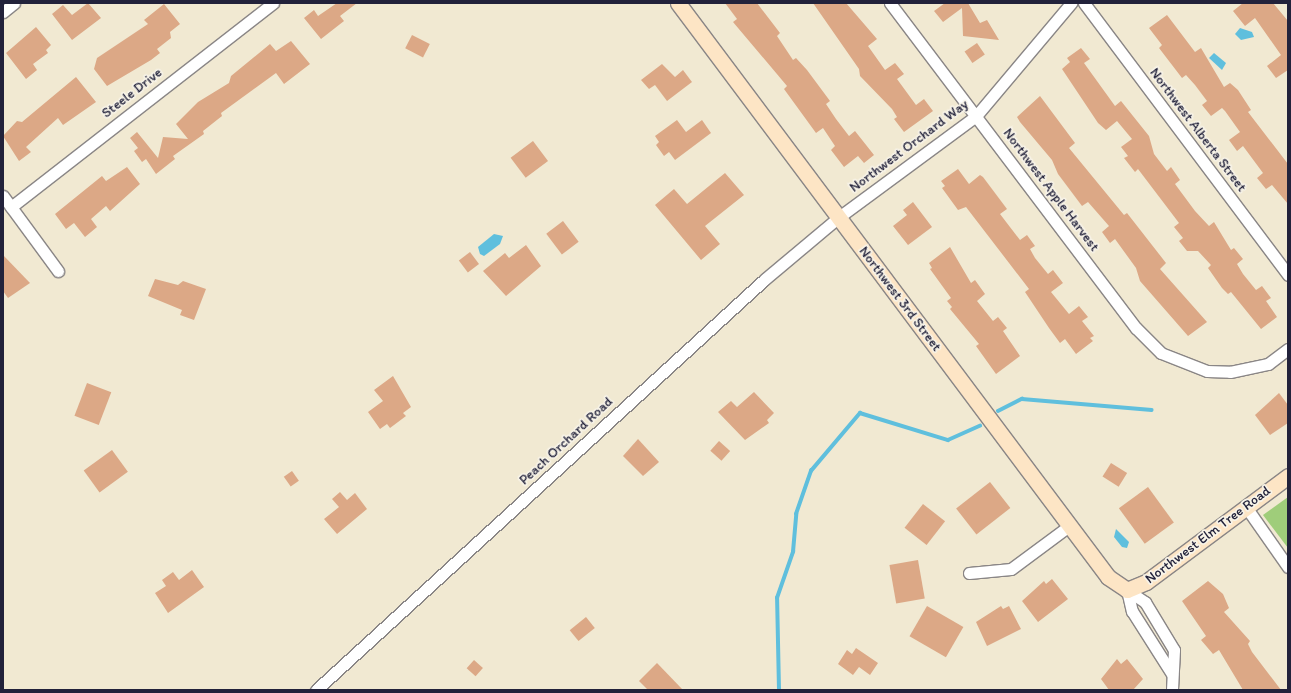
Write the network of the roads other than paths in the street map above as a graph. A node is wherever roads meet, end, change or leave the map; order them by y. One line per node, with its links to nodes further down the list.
1 (14, 3): 7 (street)
2 (272, 3): 10 (street, Steele Drive)
3 (678, 3): 11 (street, Northwest 3rd Street)
4 (890, 3): 8 (street, Northwest Apple Harvest)
5 (1070, 3): 8 (street, Northwest Orchard Way)
6 (1084, 3): 13 (street, Northwest Alberta Street)
7 (3, 12)
8 (976, 116): 11 (street, Northwest Orchard Way); 14 (street, Northwest Apple Harvest)
9 (3, 196): 10 (street)
10 (11, 207): 12 (street)
11 (839, 217): 17 (street, Northwest 3rd Street); 22 (street, Peach Orchard Road)
12 (58, 271)
13 (1288, 274)
14 (1288, 349)
15 (1288, 476): 16 (street, Northwest Elm Tree Road)
16 (1246, 507): 18 (street); 20 (street, Northwest Elm Tree Road)
17 (1069, 526): 19 (street); 20 (street, Northwest 3rd Street)
18 (1288, 567)
19 (969, 573)
20 (1127, 590): 21 (street); 21 (street)
21 (1172, 674): 23 (street)
22 (316, 690)
23 (1172, 690)

